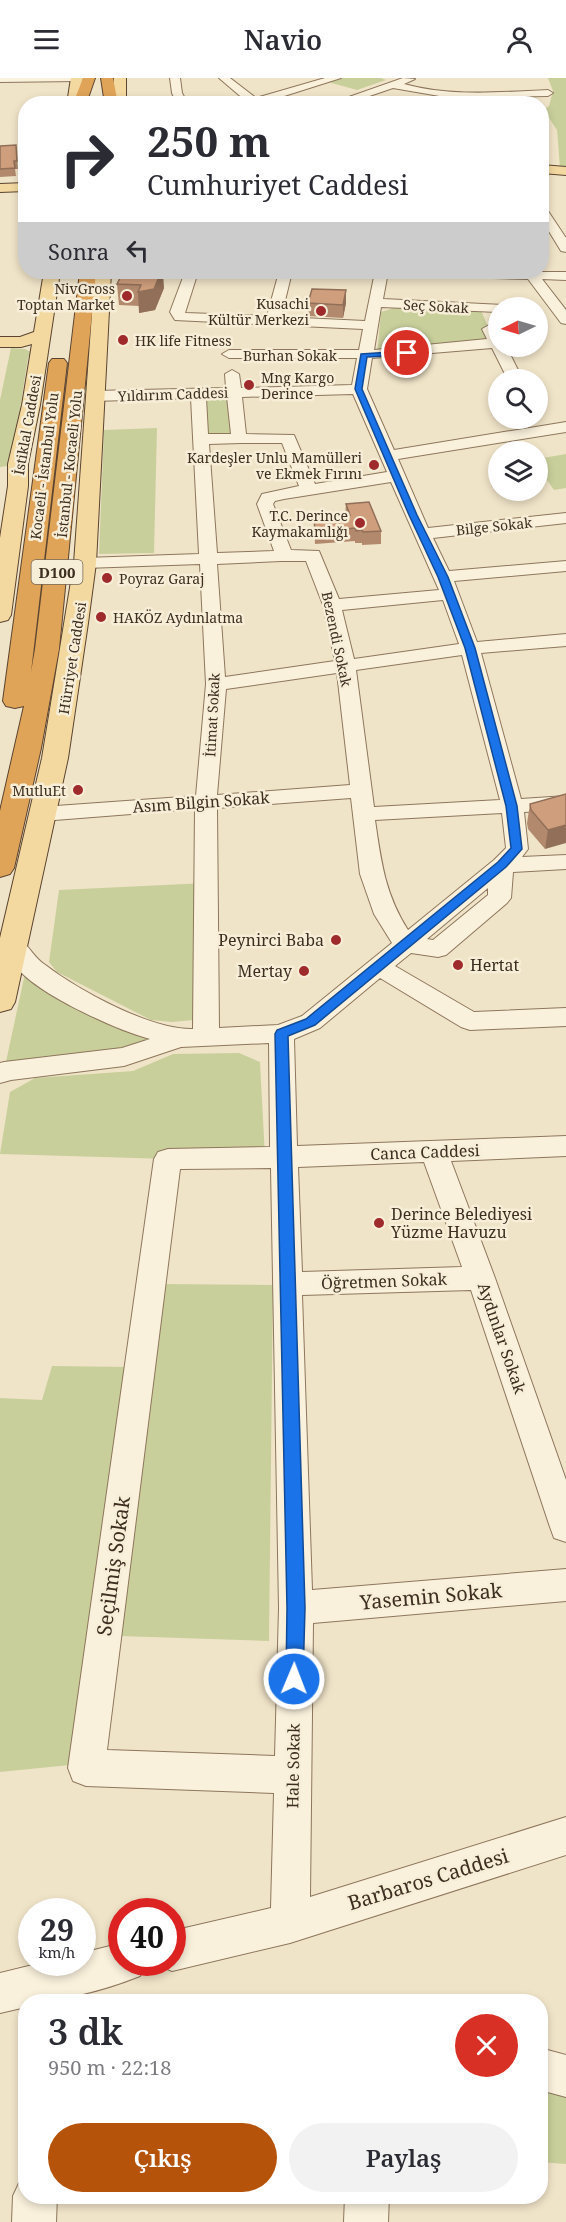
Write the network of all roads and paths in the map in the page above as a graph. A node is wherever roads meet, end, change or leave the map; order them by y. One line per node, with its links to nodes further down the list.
1 (21, 78): 2 (street); 10 (street)
2 (77, 78): 16 (main road)
3 (90, 78): 17 (highway); 18 (highway)
4 (106, 78): 19 (highway); 20 (highway)
5 (120, 78): 21 (main road)
6 (175, 78): 22 (street)
7 (291, 78): 15 (street)
8 (336, 78): 15 (street)
9 (412, 78): 14 (street)
10 (0, 79)
11 (246, 80): 12 (street)
12 (227, 81): 23 (street)
13 (542, 82): 28 (street)
14 (393, 85): 26 (street); 27 (street)
15 (303, 87): 24 (street); 25 (street)
16 (74, 96)
17 (82, 96)
18 (89, 96)
19 (104, 96)
20 (109, 96)
21 (119, 96)
22 (179, 96)
23 (243, 96)
24 (271, 96)
25 (325, 96)
26 (362, 96)
27 (436, 96)
28 (546, 96)
29 (549, 169): 30 (main road)
30 (566, 171)
31 (18, 189): 32 (main road)
32 (0, 190)
33 (549, 211): 34 (street)
34 (558, 212)
35 (549, 222): 37 (street)
36 (549, 241): 37 (street)
37 (564, 244)
38 (549, 276): 39 (street)
39 (566, 276)
40 (51, 279): 57 (main road, İstiklal Caddesi)
41 (69, 279): 77 (highway, Kocaeli - İstanbul Yolu / D100)
42 (87, 279): 74 (highway, İstanbul - Kocaeli Yolu / D100)
43 (102, 279): 63 (main road, Hürriyet Caddesi)
44 (189, 279): 55 (street)
45 (283, 279): 52 (street)
46 (379, 279): 48 (street)
47 (535, 279): 51 (street)
48 (374, 303): 49 (street, Seç Sokak); 53 (street)
49 (480, 308): 50 (street, Seç Sokak); 54 (street)
50 (488, 308)
51 (561, 314)
52 (273, 321): 53 (street); 55 (street)
53 (370, 325): 59 (street)
54 (488, 327)
55 (229, 337): 59 (street, Burhan Sokak); 61 (street)
56 (0, 342): 57 (main road)
57 (41, 342): 64 (main road, İstiklal Caddesi)
58 (488, 345): 59 (street, Burhan Sokak)
59 (364, 355): 60 (street)
60 (359, 389): 61 (street, Yıldırım Caddesi); 69 (street)
61 (235, 393): 62 (street, Yıldırım Caddesi); 68 (street)
62 (198, 394): 63 (street, Yıldırım Caddesi); 67 (street, İtimat Sokak)
63 (94, 396): 65 (main road, Hürriyet Caddesi)
64 (31, 405): 70 (main road, İstiklal Caddesi); 77 (highway)
65 (93, 425): 74 (highway); 80 (main road, Hürriyet Caddesi)
66 (560, 428): 69 (street)
67 (200, 439): 68 (street); 79 (street, İtimat Sokak)
68 (239, 439): 73 (street)
69 (388, 456): 71 (street)
70 (9, 468): 72 (main road, İstiklal Caddesi)
71 (396, 476): 73 (street); 76 (street)
72 (6, 482): 84 (main road, İstiklal Caddesi)
73 (309, 490): 78 (street)
74 (64, 511): 98 (highway, İstanbul - Kocaeli Yolu / D100)
75 (566, 518): 76 (street, Bilge Sokak)
76 (422, 534): 82 (street)
77 (35, 536): 89 (highway, Kocaeli - İstanbul Yolu / D100)
78 (285, 557): 79 (street, Bezendi Sokak); 83 (street, Bezendi Sokak)
79 (208, 560): 80 (street, Bezendi Sokak); 88 (street, İtimat Sokak)
80 (85, 563): 94 (main road, Hürriyet Caddesi)
81 (566, 566): 82 (street)
82 (446, 586): 83 (street); 86 (street)
83 (332, 605): 87 (street, Bezendi Sokak)
84 (0, 615)
85 (566, 640): 86 (street)
86 (470, 648): 87 (street); 93 (street)
87 (346, 665): 88 (street); 90 (street, Bezendi Sokak)
88 (216, 684): 91 (street, İtimat Sokak)
89 (10, 723)
90 (360, 791): 91 (street, Asım Bilgin Sokak); 95 (street, Bezendi Sokak)
91 (206, 802): 94 (street, Asım Bilgin Sokak); 105 (street, İtimat Sokak)
92 (566, 803): 93 (street)
93 (512, 806): 95 (street); 97 (street)
94 (42, 814): 100 (main road, Hürriyet Caddesi)
95 (363, 814): 99 (street, Bezendi Sokak)
96 (566, 862): 97 (street)
97 (502, 865): 99 (street)
98 (0, 868)
99 (405, 944): 101 (street)
100 (14, 945): 102 (main road, Hürriyet Caddesi); 105 (street)
101 (377, 966): 103 (street); 104 (street)
102 (0, 1002)
103 (566, 1017)
104 (281, 1034): 105 (street); 109 (street, Hale Sokak)
105 (193, 1037): 106 (street)
106 (0, 1074)
107 (566, 1146): 108 (street, Canca Caddesi)
108 (434, 1151): 109 (street, Canca Caddesi); 111 (street, Aydınlar Sokak)
109 (285, 1157): 110 (street, Canca Caddesi); 112 (street, Hale Sokak)
110 (168, 1159): 116 (street, Seçilmiş Sokak)
111 (481, 1278): 112 (street, Öğretmen Sokak); 113 (street, Aydınlar Sokak)
112 (287, 1284): 115 (street, Hale Sokak)
113 (566, 1527)
114 (566, 1585): 115 (street, Yasemin Sokak)
115 (296, 1608): 116 (street, Hale Sokak)
116 (293, 1775): 118 (street, Hale Sokak)
117 (566, 1836): 118 (street, Barbaros Caddesi)
118 (290, 1923): 119 (street, Barbaros Caddesi)
119 (186, 1948)
120 (108, 1967): 121 (street)
121 (24, 1993)
122 (548, 2071): 123 (street)
123 (566, 2076)
124 (35, 2204): 126 (street)
125 (367, 2204): 127 (street)
126 (34, 2222)
127 (366, 2222)

